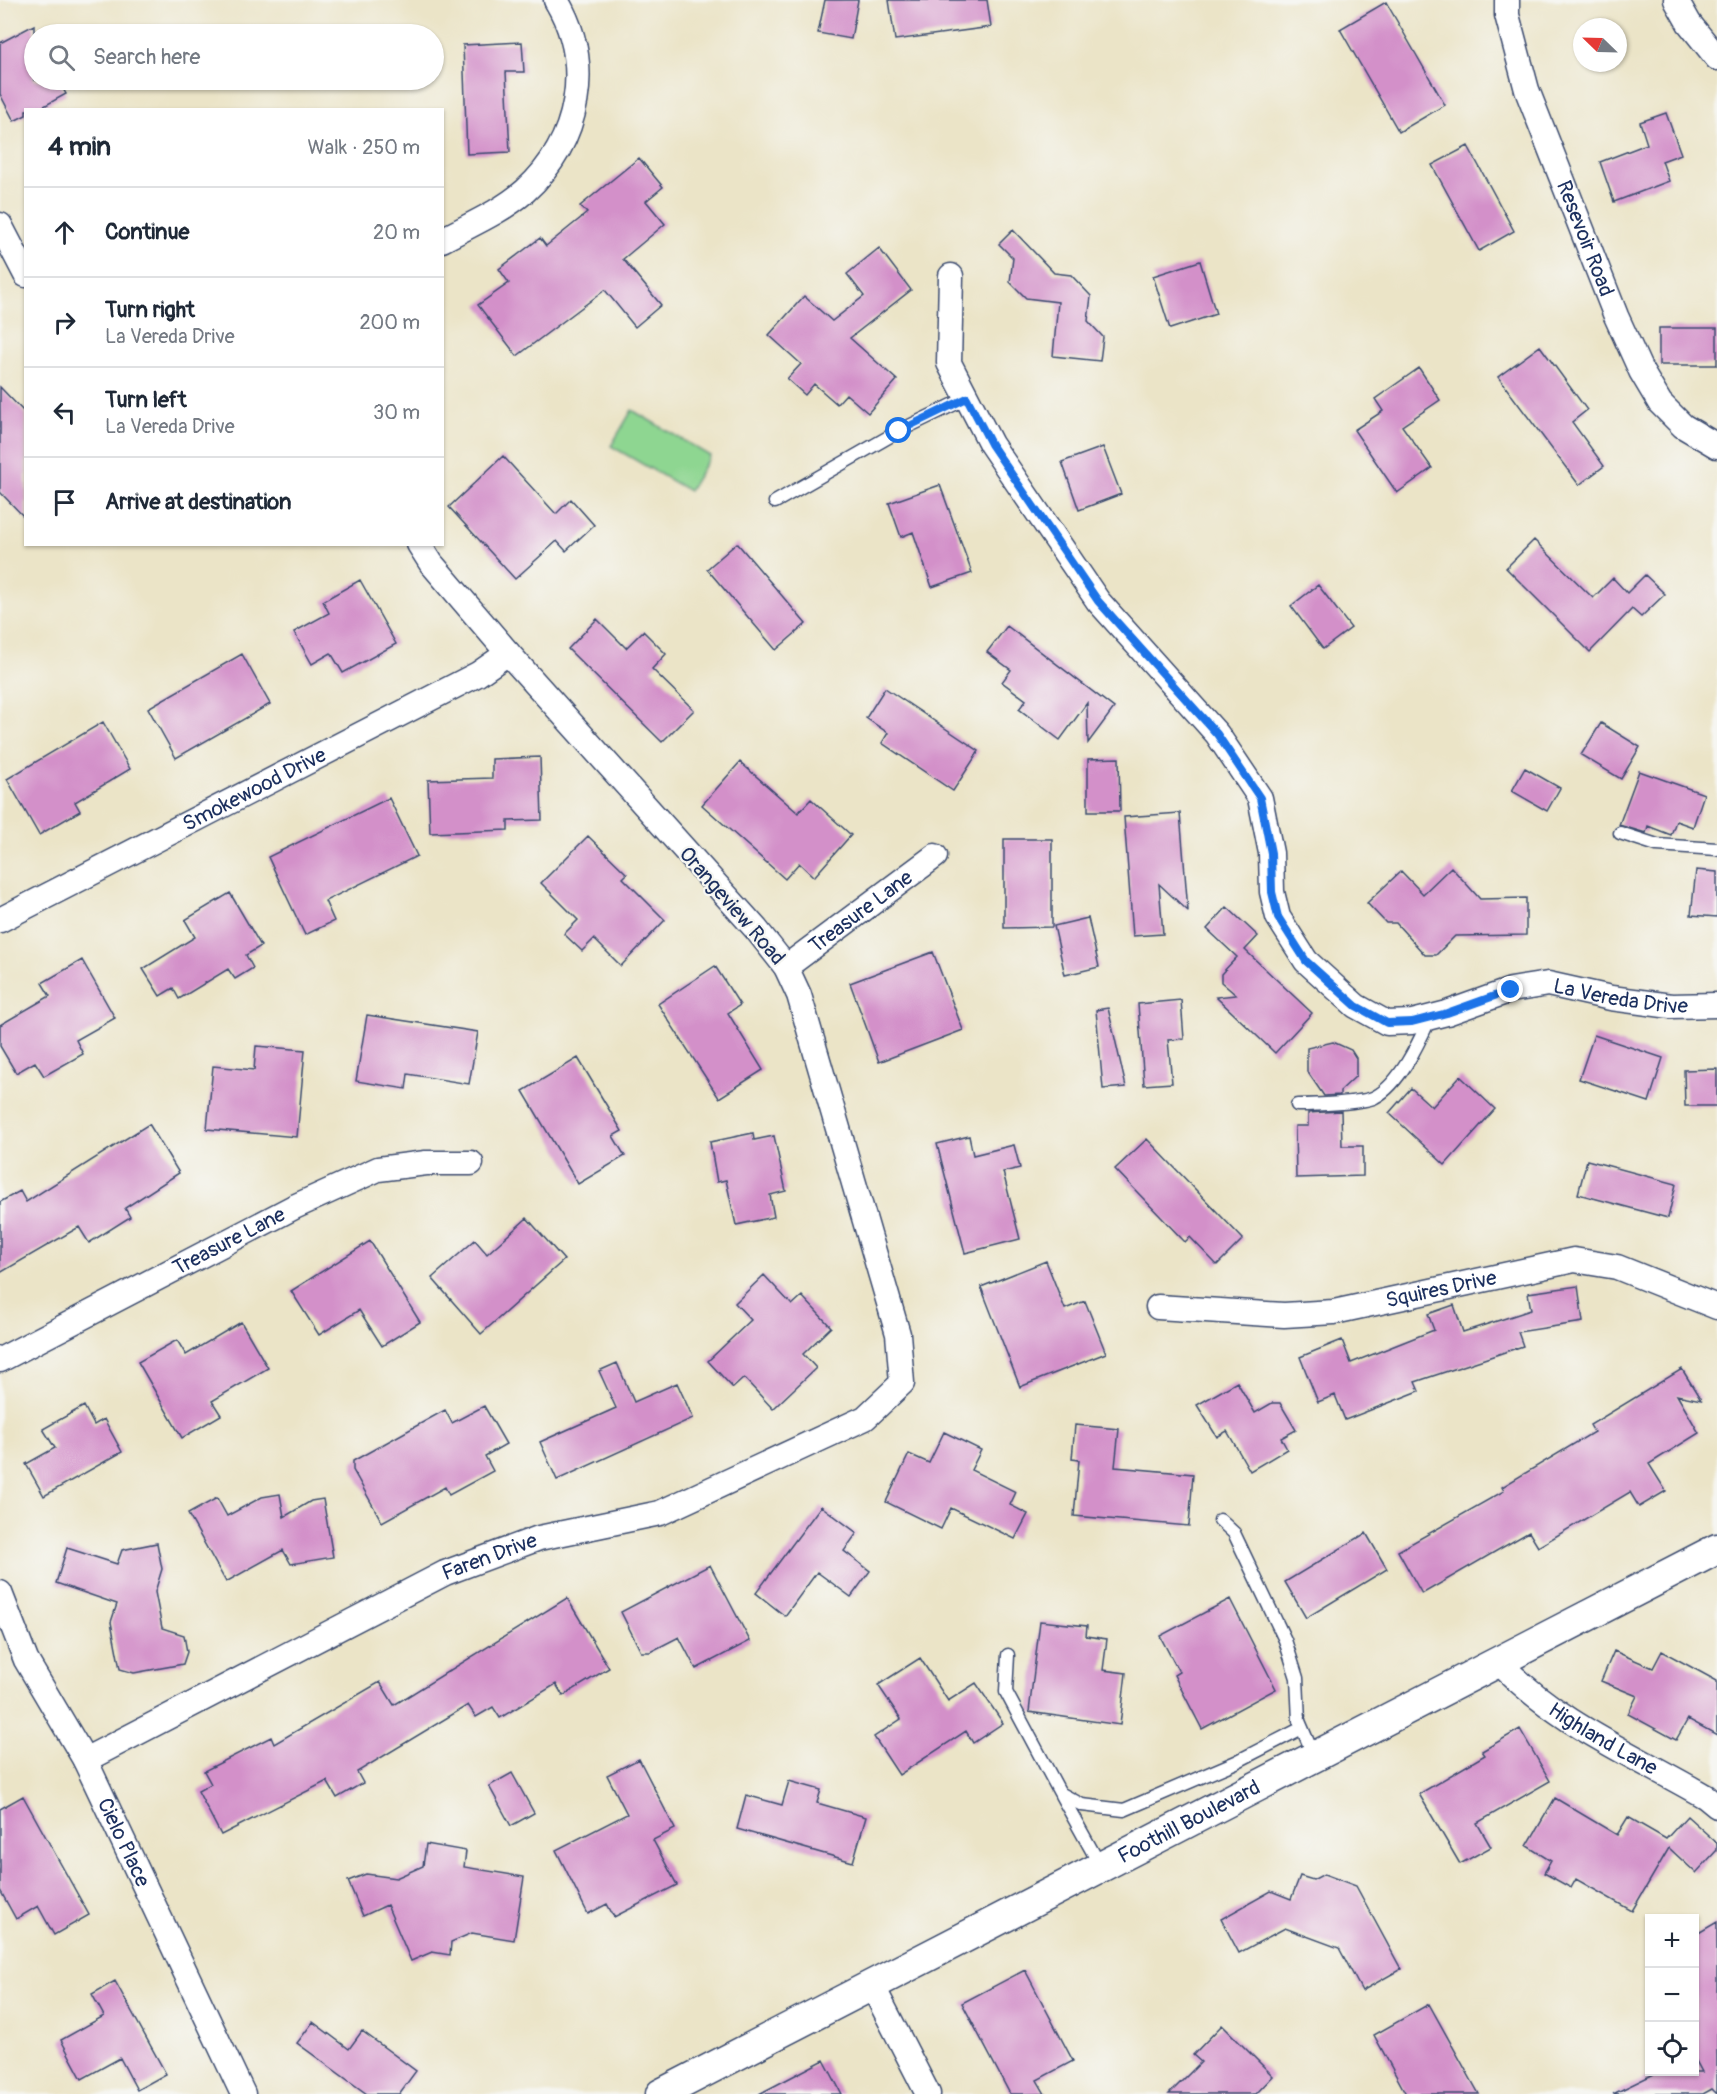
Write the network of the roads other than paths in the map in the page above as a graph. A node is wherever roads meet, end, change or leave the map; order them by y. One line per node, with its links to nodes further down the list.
1 (556, 0): 6 (street)
2 (1507, 0): 10 (street, Resevoir Road)
3 (1676, 0): 4 (street)
4 (1717, 58)
5 (0, 225): 7 (street)
6 (444, 239)
7 (24, 271)
8 (951, 276): 9 (street, La Vereda Drive)
9 (967, 398): 11 (lane); 20 (street, La Vereda Drive)
10 (1717, 446)
11 (775, 502)
12 (420, 546): 13 (street, Orangeview Road)
13 (508, 653): 17 (street, Smokewood Drive); 18 (street, Orangeview Road)
14 (1620, 833): 15 (lane)
15 (1717, 849)
16 (935, 856): 18 (street, Treasure Lane)
17 (0, 920)
18 (786, 967): 26 (street, Orangeview Road)
19 (1717, 1005): 20 (street, La Vereda Drive)
20 (1430, 1018): 21 (lane)
21 (1297, 1105)
22 (471, 1163): 25 (street, Treasure Lane)
23 (1158, 1307): 24 (street, Squires Drive)
24 (1717, 1307)
25 (0, 1360)
26 (902, 1383): 34 (street, Faren Drive)
27 (1220, 1520): 32 (lane)
28 (1717, 1548): 31 (street, Foothill Boulevard)
29 (0, 1593): 34 (street, Cielo Place)
30 (1008, 1655): 35 (lane)
31 (1499, 1662): 33 (street, Foothill Boulevard); 36 (street, Highland Lane)
32 (1302, 1728): 33 (lane); 35 (lane)
33 (1315, 1758): 37 (street, Foothill Boulevard)
34 (85, 1760): 39 (street, Cielo Place)
35 (1060, 1793): 37 (lane)
36 (1717, 1806)
37 (1101, 1868): 38 (street, Foothill Boulevard)
38 (873, 1987): 40 (street, Foothill Boulevard); 41 (street)
39 (243, 2094)
40 (662, 2094)
41 (928, 2094)

